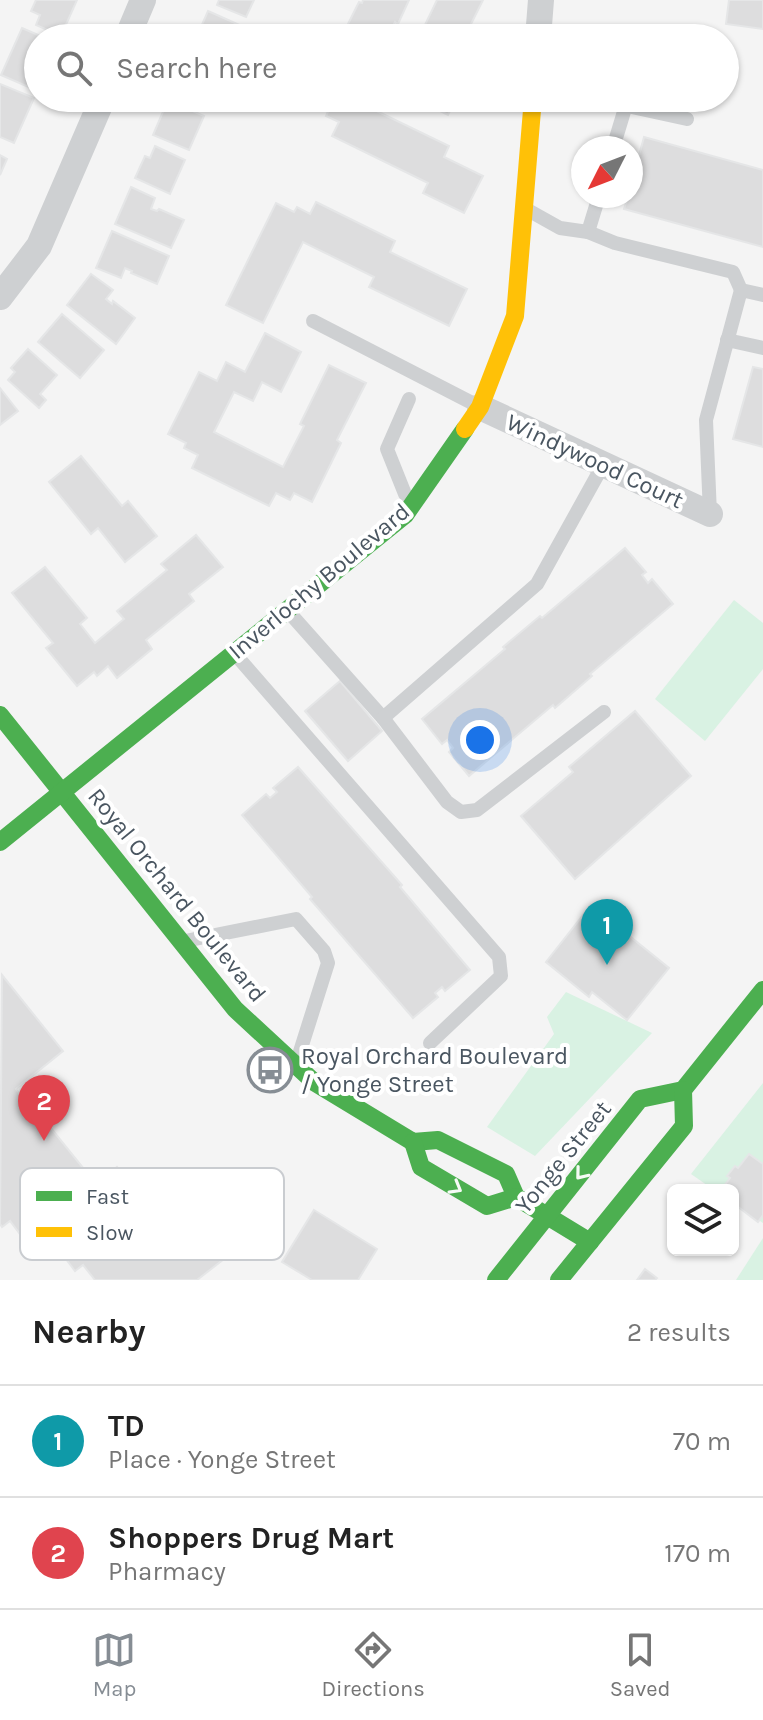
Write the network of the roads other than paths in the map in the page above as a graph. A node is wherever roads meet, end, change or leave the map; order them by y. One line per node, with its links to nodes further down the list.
1 (143, 0): 3 (street)
2 (540, 0): 4 (street)
3 (133, 24)
4 (539, 24)
5 (97, 112): 16 (street)
6 (532, 112): 11 (street, Inverlochy Boulevard)
7 (624, 112): 10 (lane)
8 (656, 112): 9 (lane)
9 (687, 119)
10 (617, 136)
11 (524, 208): 13 (lane); 21 (street, Inverlochy Boulevard)
12 (595, 208): 13 (lane)
13 (588, 232): 14 (lane)
14 (741, 290): 15 (lane); 18 (lane)
15 (763, 295)
16 (0, 297)
17 (313, 321): 21 (lane)
18 (727, 340): 19 (lane); 24 (lane)
19 (763, 348)
20 (409, 399): 23 (lane)
21 (480, 407): 22 (street, Windywood Court); 23 (street, Inverlochy Boulevard)
22 (603, 465): 24 (street, Windywood Court); 29 (lane)
23 (413, 503): 25 (street, Inverlochy Boulevard)
24 (710, 514)
25 (287, 610): 26 (street, Inverlochy Boulevard); 29 (lane)
26 (234, 653): 30 (street, Inverlochy Boulevard); 34 (lane)
27 (604, 712): 29 (lane)
28 (0, 715): 30 (street, Royal Orchard Boulevard)
29 (383, 718)
30 (62, 792): 31 (street, Inverlochy Boulevard); 32 (street, Royal Orchard Boulevard)
31 (0, 842)
32 (181, 942): 35 (street, Royal Orchard Boulevard); 35 (lane)
33 (763, 990): 36 (street)
34 (430, 1043)
35 (296, 1065): 37 (street, Royal Orchard Boulevard)
36 (683, 1090): 39 (street, Yonge Street, one-way to 39); 40 (street)
37 (413, 1142): 38 (street, Royal Orchard Boulevard); 38 (street, Royal Orchard Boulevard, one-way to 38)
38 (516, 1197): 39 (street, Royal Orchard Boulevard)
39 (548, 1215): 40 (street, Royal Orchard Boulevard); 41 (street, Yonge Street)
40 (590, 1242): 42 (street)
41 (496, 1280)
42 (559, 1280)

